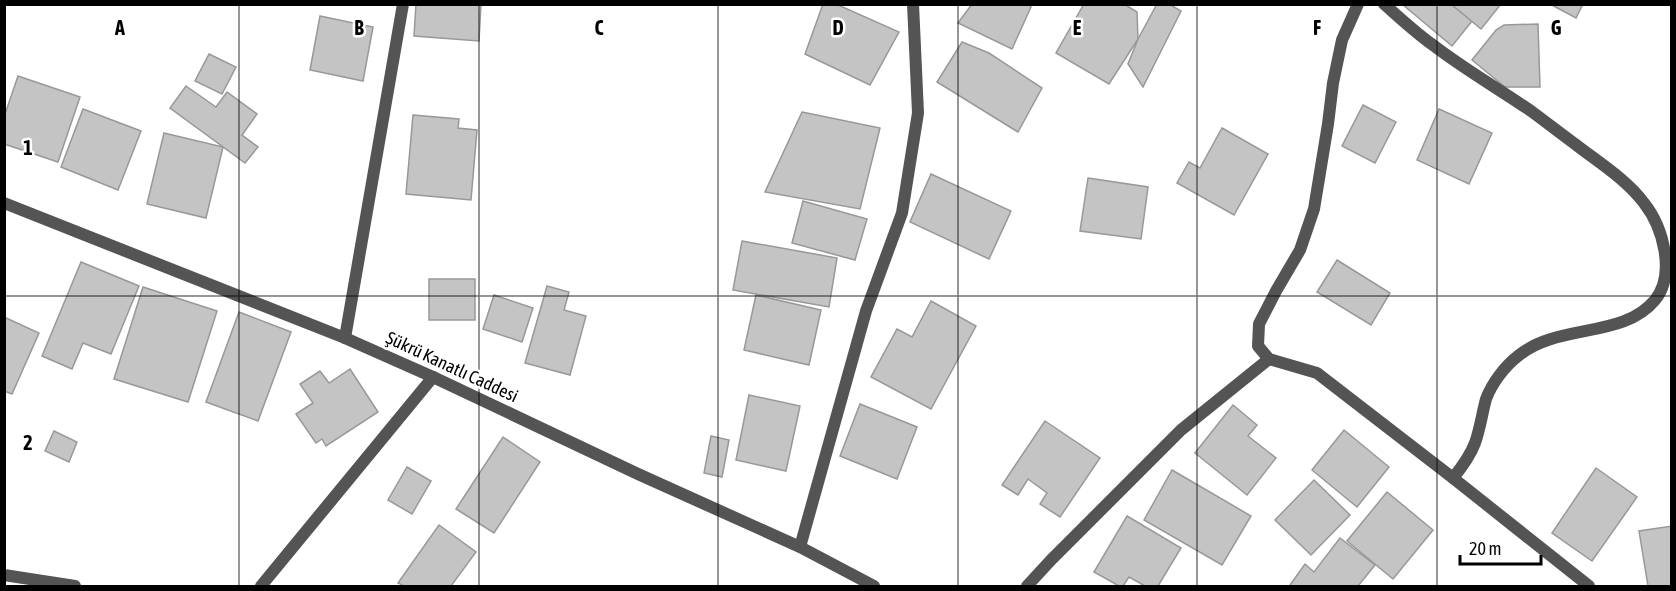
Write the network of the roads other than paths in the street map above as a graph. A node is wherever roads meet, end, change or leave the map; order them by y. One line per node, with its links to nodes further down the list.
1 (403, 4): 6 (street)
2 (913, 4): 10 (street)
3 (1358, 4): 7 (street)
4 (1384, 4): 9 (street)
5 (4, 202): 6 (street, Şükrü Kanatlı Caddesi)
6 (345, 338): 8 (street, Şükrü Kanatlı Caddesi)
7 (1269, 359): 9 (street); 15 (street)
8 (433, 377): 10 (street, Şükrü Kanatlı Caddesi); 14 (street)
9 (1453, 478): 16 (street)
10 (800, 547): 12 (street, Şükrü Kanatlı Caddesi)
11 (4, 575): 13 (street)
12 (867, 585)
13 (75, 586)
14 (261, 586)
15 (1028, 586)
16 (1589, 586)

